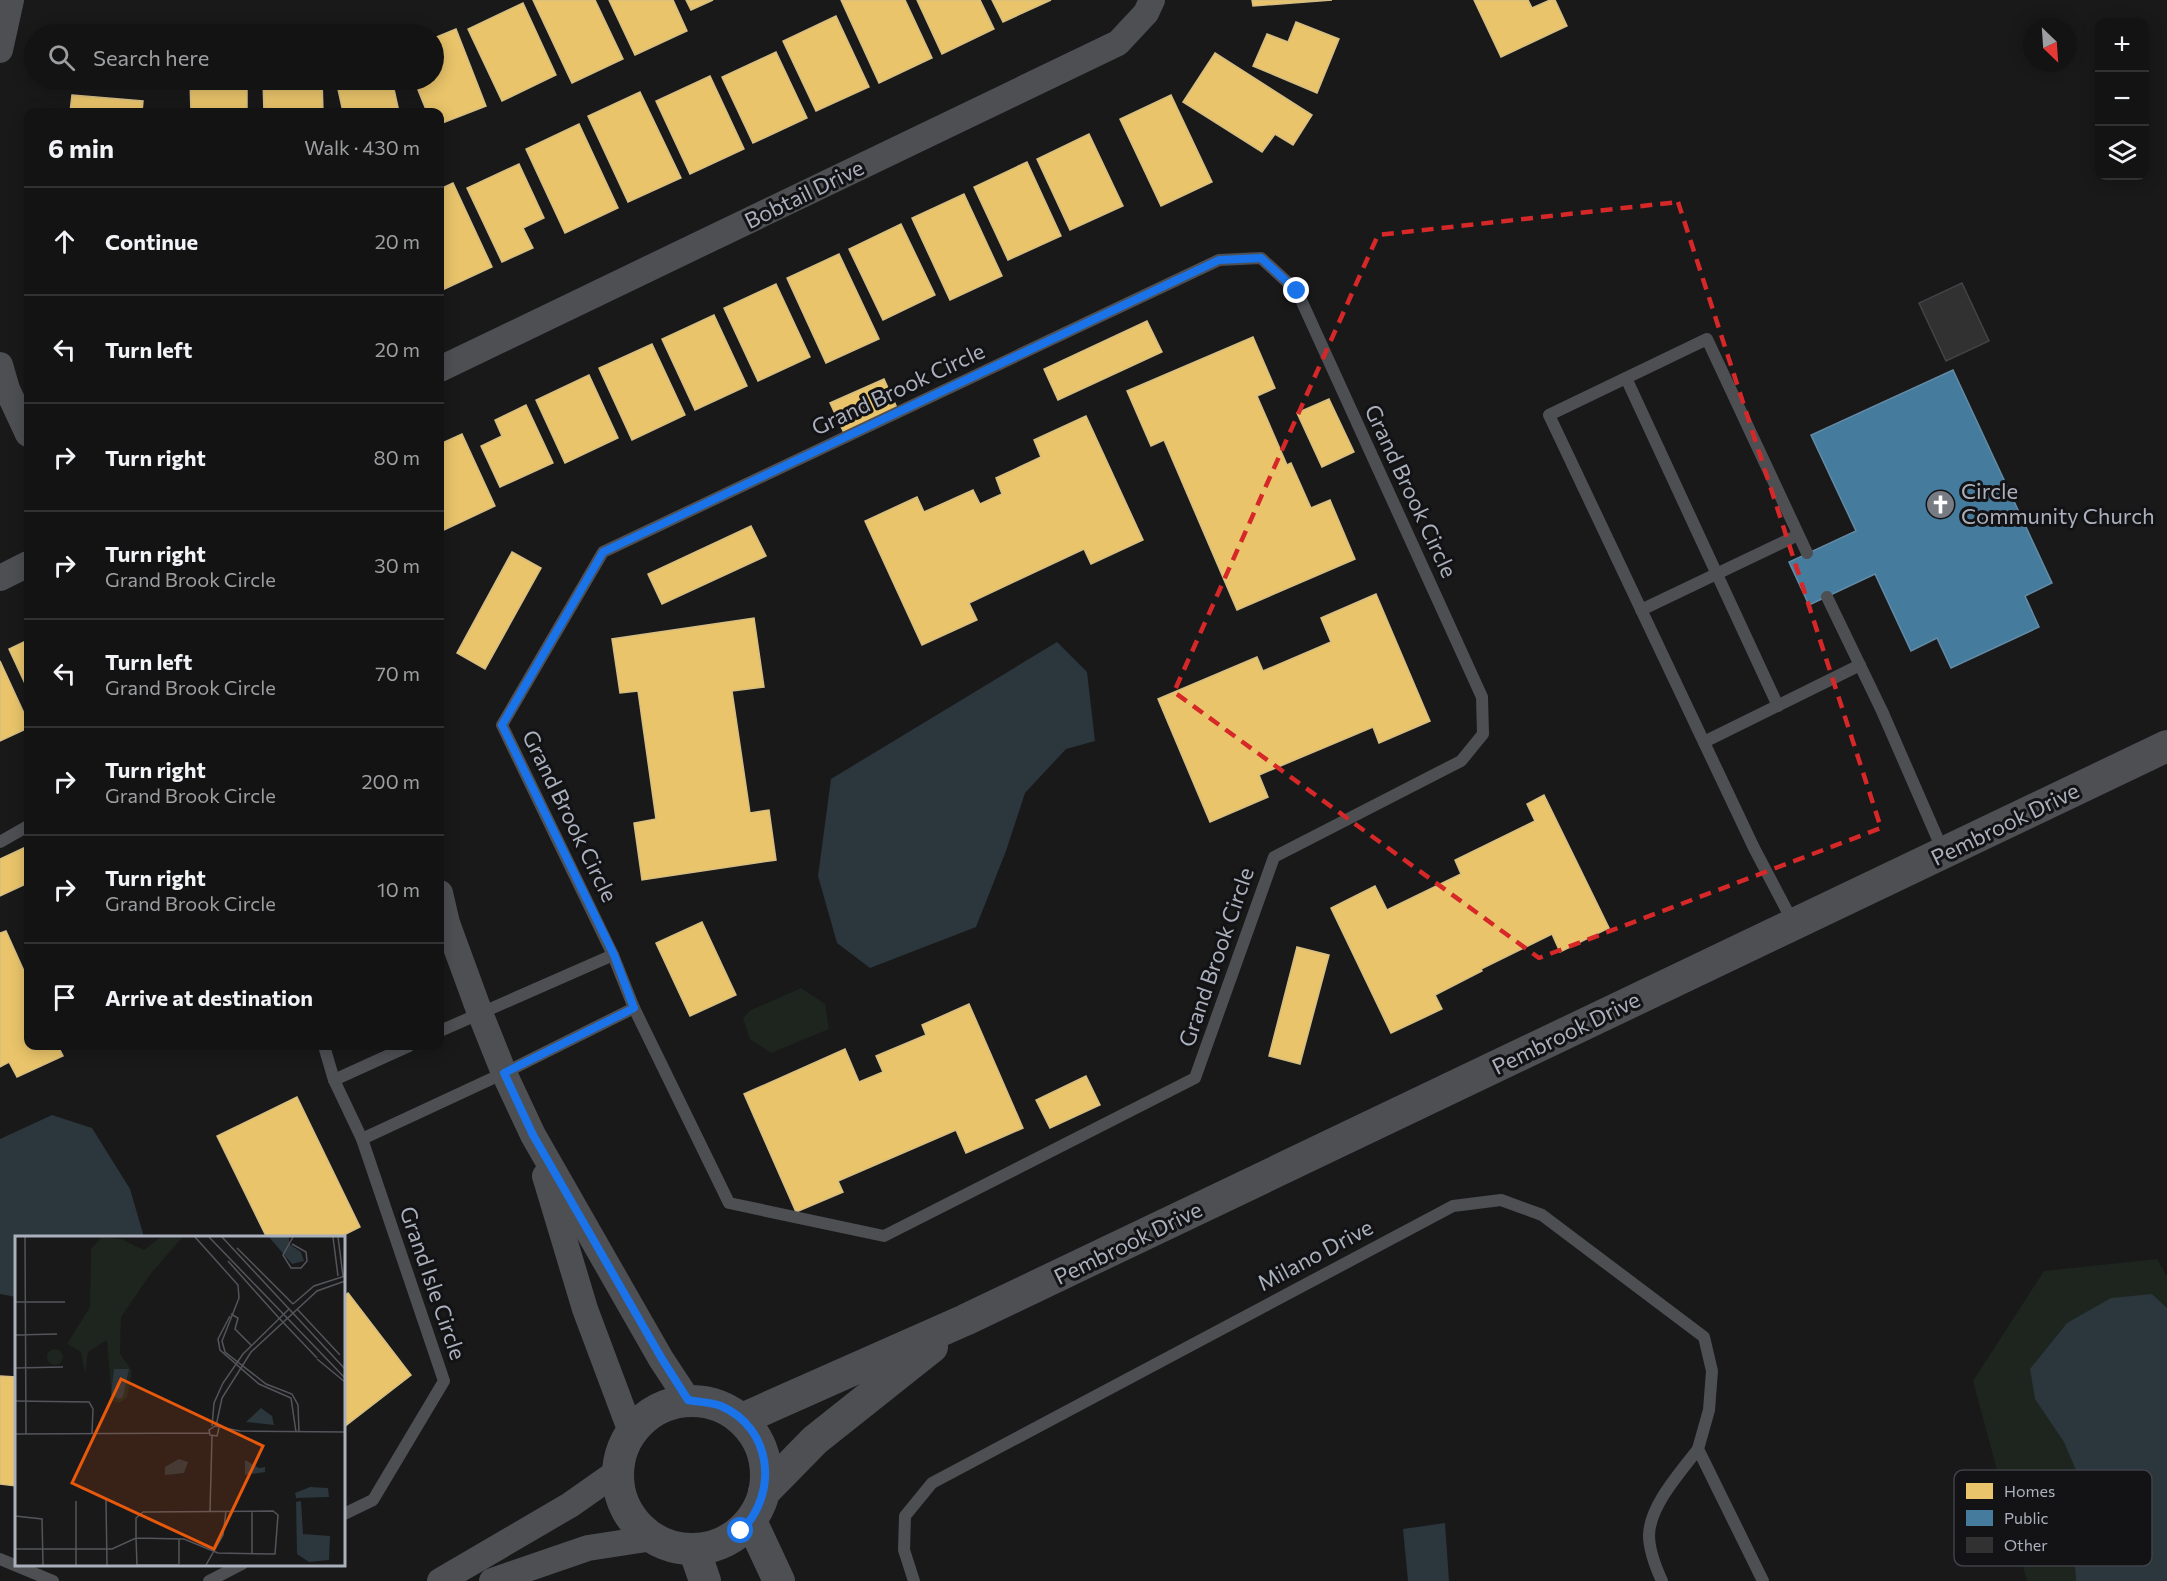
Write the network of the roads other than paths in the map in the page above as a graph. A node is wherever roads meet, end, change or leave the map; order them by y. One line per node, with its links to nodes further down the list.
1 (10, 0): 3 (street)
2 (1152, 0): 5 (street, Bobtail Drive)
3 (0, 50)
4 (0, 365): 7 (street)
5 (444, 367)
6 (1626, 378): 8 (lane); 11 (lane); 14 (lane)
7 (24, 425)
8 (1798, 535): 9 (lane); 11 (lane)
9 (1807, 553)
10 (24, 566): 12 (street)
11 (1717, 573): 14 (lane); 16 (lane)
12 (0, 578)
13 (1827, 597): 15 (lane)
14 (1641, 610): 17 (lane)
15 (1860, 665): 16 (lane); 21 (lane)
16 (1778, 706): 17 (lane)
17 (1704, 742): 23 (lane)
18 (2167, 746): 21 (street, Pembrook Drive)
19 (24, 828): 20 (lane)
20 (0, 842)
21 (1944, 853): 23 (street, Pembrook Drive)
22 (444, 910): 26 (street)
23 (1794, 924): 34 (street, Pembrook Drive)
24 (614, 955): 25 (lane, Grand Brook Circle); 25 (lane, Grand Brook Circle); 26 (lane)
25 (634, 1008): 30 (lane)
26 (480, 1012): 27 (lane); 30 (street)
27 (444, 1029)
28 (325, 1050): 31 (lane, Grand Isle Circle)
29 (400, 1050): 31 (lane)
30 (504, 1073): 32 (street); 33 (lane)
31 (334, 1080): 33 (lane, Grand Isle Circle)
32 (533, 1135): 35 (street); 37 (street)
33 (362, 1139): 41 (lane, Grand Isle Circle)
34 (965, 1320): 36 (street, Pembrook Drive); 40 (street, Pembrook Drive)
35 (688, 1400): 36 (street); 37 (street)
36 (742, 1419): 40 (street)
37 (631, 1432): 39 (street)
38 (1698, 1449): 55 (lane, Milano Drive); 56 (lane, Milano Drive); 57 (lane)
39 (617, 1472): 43 (street); 51 (street)
40 (764, 1492): 42 (street)
41 (345, 1514)
42 (751, 1521): 44 (street); 54 (street)
43 (653, 1538): 44 (street); 52 (street)
44 (694, 1549): 53 (street)
45 (0, 1559): 46 (lane)
46 (15, 1565)
47 (17, 1566): 49 (lane)
48 (238, 1566): 50 (lane)
49 (53, 1581)
50 (208, 1581)
51 (440, 1581)
52 (492, 1581)
53 (705, 1581)
54 (779, 1581)
55 (914, 1581)
56 (1662, 1581)
57 (1763, 1581)

